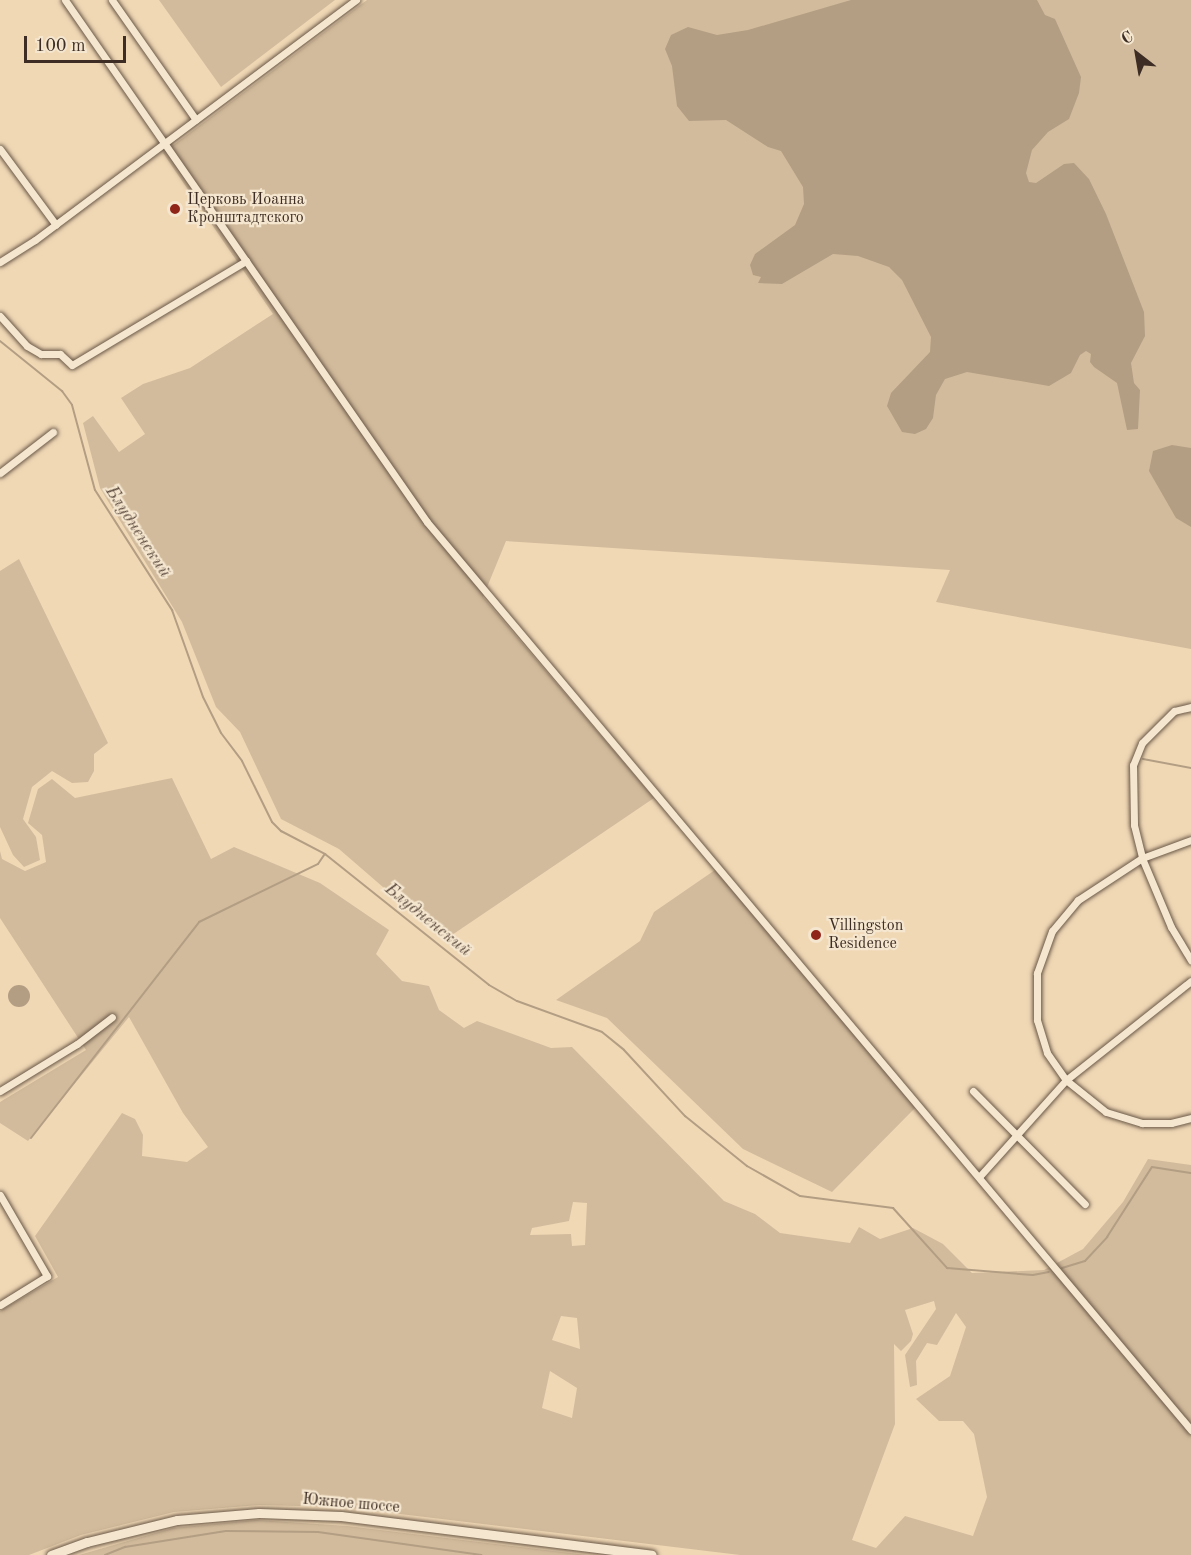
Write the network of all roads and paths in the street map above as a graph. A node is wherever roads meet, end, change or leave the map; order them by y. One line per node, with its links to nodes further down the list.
1 (65, 0): 5 (street)
2 (112, 0): 4 (street)
3 (356, 0): 4 (street)
4 (196, 120): 5 (street)
5 (164, 144): 7 (street); 8 (street)
6 (0, 149): 7 (street)
7 (56, 225): 9 (street)
8 (246, 261): 10 (street); 24 (street)
9 (0, 262)
10 (0, 316)
11 (53, 432): 12 (street)
12 (0, 473)
13 (1191, 707): 15 (street)
14 (1191, 840): 15 (street)
15 (1142, 858): 16 (street); 19 (street)
16 (1191, 960)
17 (1191, 981): 19 (street)
18 (112, 1017): 21 (street)
19 (1066, 1080): 22 (street); 23 (street)
20 (973, 1090): 23 (street)
21 (0, 1091)
22 (1191, 1118)
23 (1015, 1137): 24 (street); 26 (street)
24 (979, 1177): 28 (street)
25 (0, 1195): 27 (street)
26 (1085, 1204)
27 (0, 1305)
28 (1191, 1430)
29 (51, 1555): 30 (street, Южное шоссе)
30 (652, 1555)

